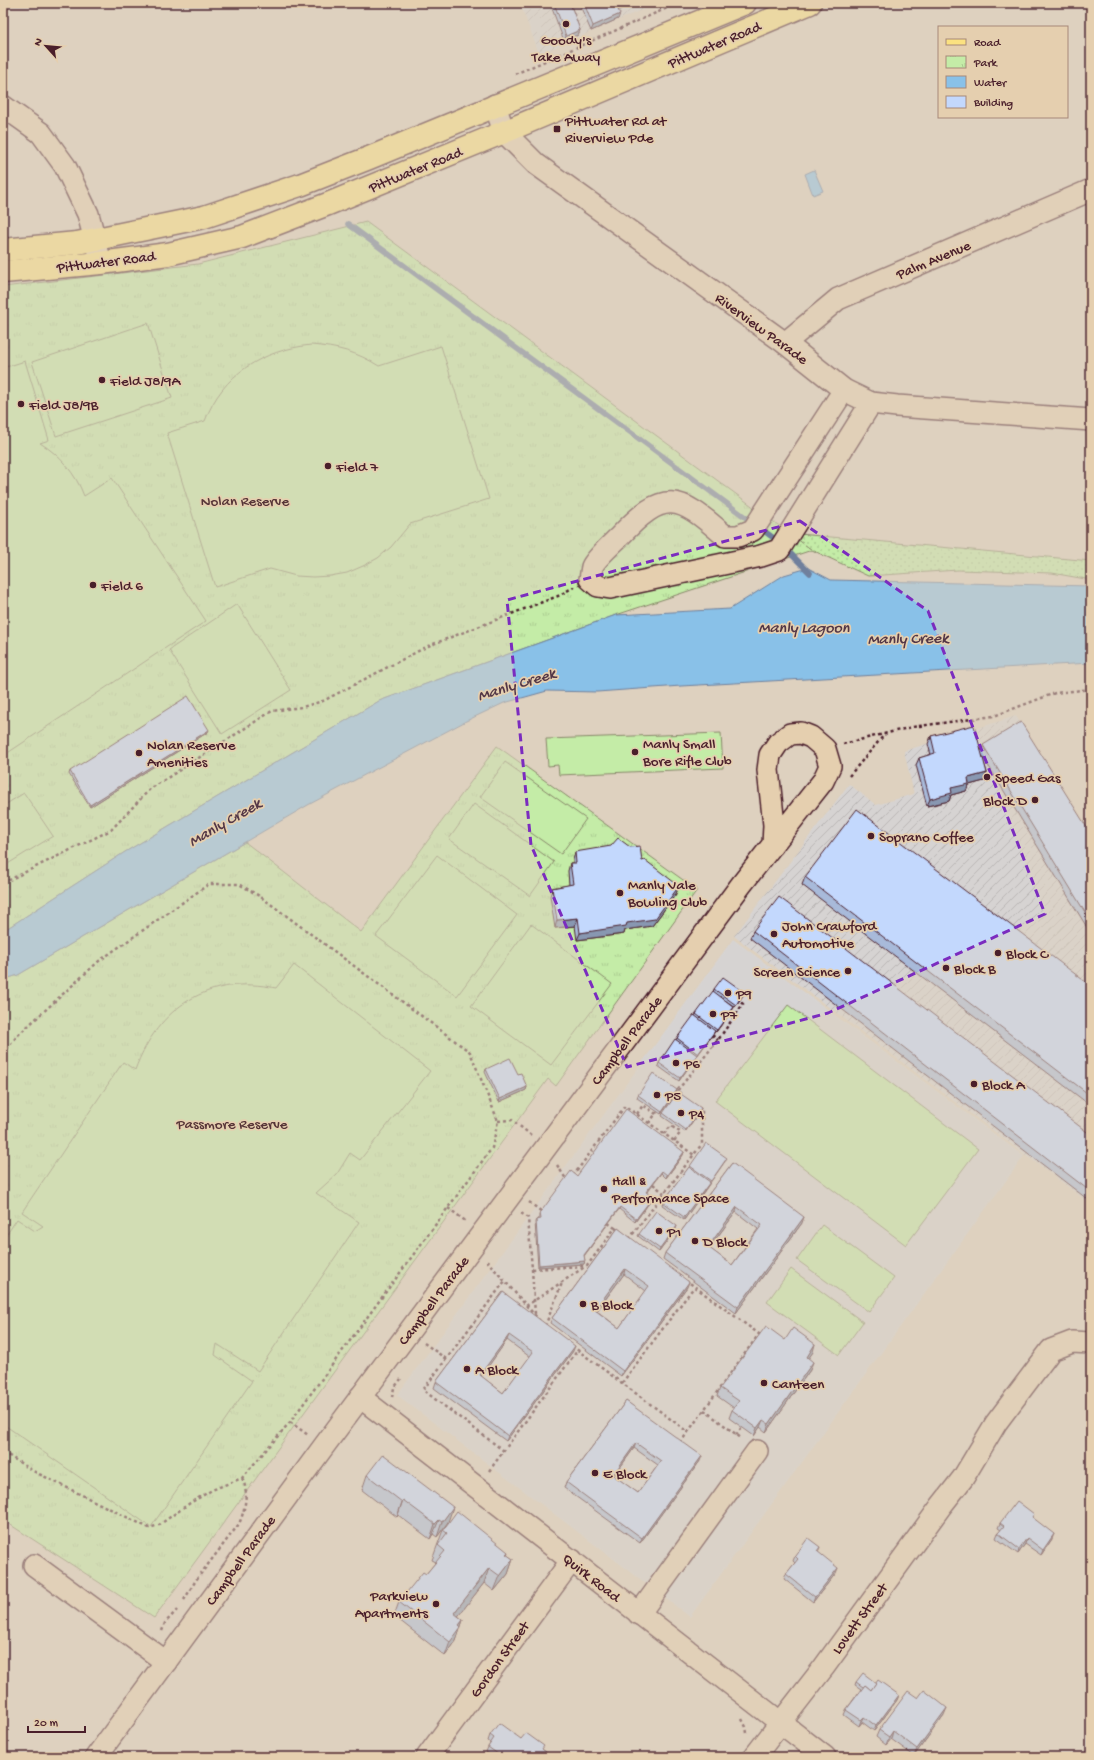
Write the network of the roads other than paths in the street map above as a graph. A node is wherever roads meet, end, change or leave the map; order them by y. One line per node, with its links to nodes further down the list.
1 (745, 3): 3 (main road, Pittwater Road)
2 (810, 3): 5 (main road, Pittwater Road)
3 (496, 105): 5 (street, Riverview Parade); 7 (main road, Pittwater Road)
4 (3, 106): 7 (street)
5 (504, 132): 9 (main road, Pittwater Road); 11 (street, Riverview Parade)
6 (1091, 190): 11 (street, Palm Avenue)
7 (96, 240): 8 (main road, Pittwater Road); 9 (street)
8 (3, 250)
9 (101, 263): 10 (main road, Pittwater Road)
10 (3, 272)
11 (785, 343): 12 (street, Riverview Parade)
12 (844, 390): 13 (street, Riverview Parade); 13 (street)
13 (871, 403): 14 (street, Riverview Parade)
14 (1091, 420)
15 (773, 845): 15 (street, Campbell Parade); 17 (street, Campbell Parade)
16 (1091, 1343): 23 (street, Lovett Street)
17 (360, 1397): 19 (street, Quirk Road); 22 (street, Campbell Parade)
18 (757, 1451): 21 (street)
19 (572, 1560): 21 (street, Quirk Road); 25 (street, Gordon Street)
20 (34, 1565): 22 (street)
21 (639, 1614): 23 (street, Quirk Road)
22 (166, 1662): 24 (street, Campbell Parade)
23 (780, 1723): 26 (street, Lovett Street); 27 (street, Quirk Road)
24 (96, 1757)
25 (427, 1757)
26 (754, 1757)
27 (825, 1757)

